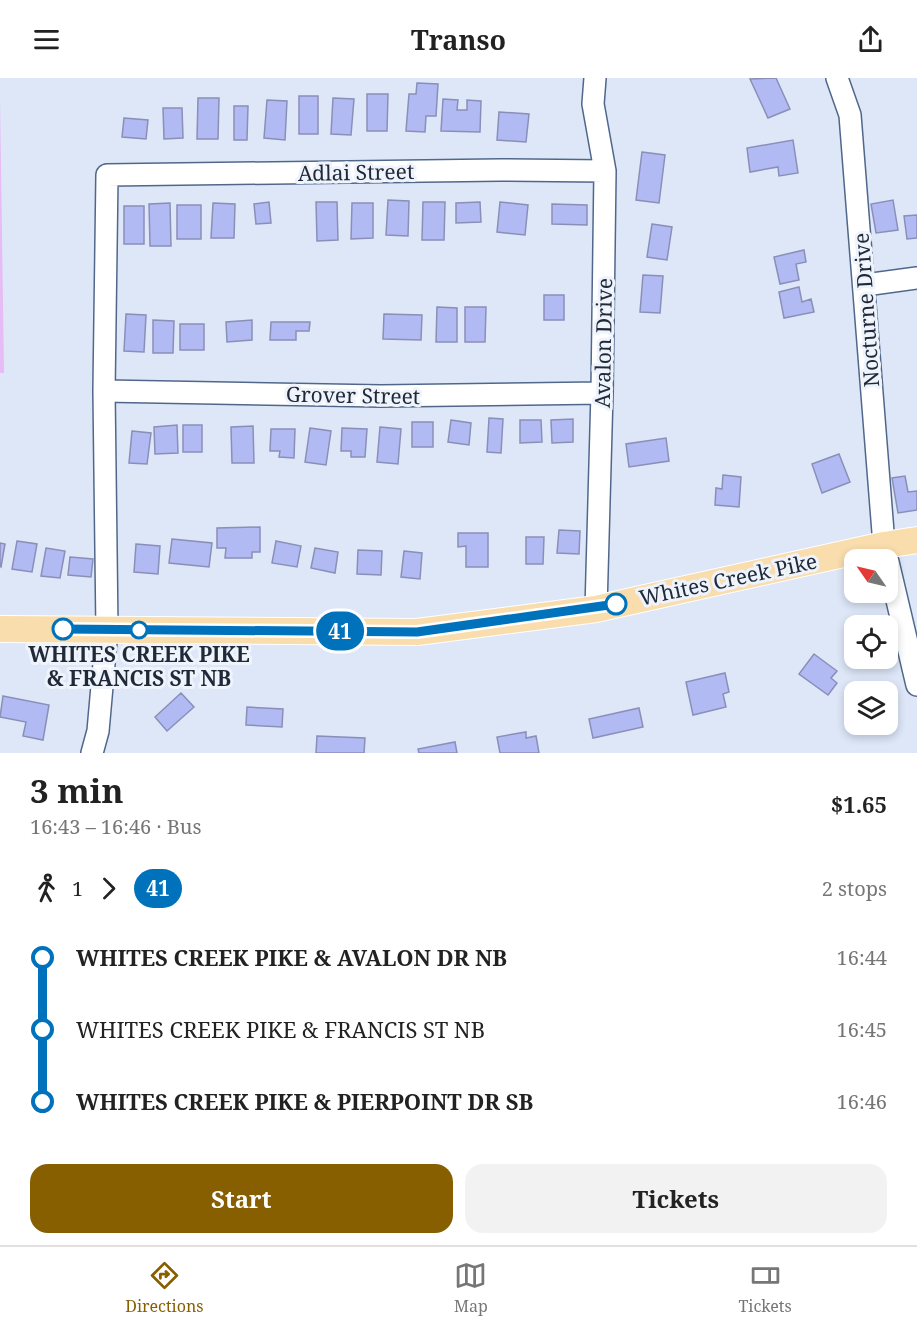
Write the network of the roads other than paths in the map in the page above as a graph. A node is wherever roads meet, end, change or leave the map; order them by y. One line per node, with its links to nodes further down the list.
1 (595, 78): 3 (street, Avalon Drive)
2 (837, 78): 5 (street, Nocturne Drive)
3 (605, 171): 6 (street, Adlai Street); 7 (street, Avalon Drive)
4 (917, 278): 5 (street)
5 (865, 285): 9 (street, Nocturne Drive)
6 (104, 391): 7 (street, Grover Street); 15 (street)
7 (602, 393): 13 (street, Avalon Drive)
8 (917, 540): 10 (main road, Whites Creek Pike)
9 (886, 549)
10 (898, 549)
11 (844, 563): 13 (main road, Whites Creek Pike)
12 (897, 603): 16 (street, Nocturne Drive)
13 (596, 609): 15 (main road, Whites Creek Pike)
14 (0, 629): 15 (main road, Whites Creek Pike)
15 (106, 630): 17 (street)
16 (917, 685)
17 (92, 753)

